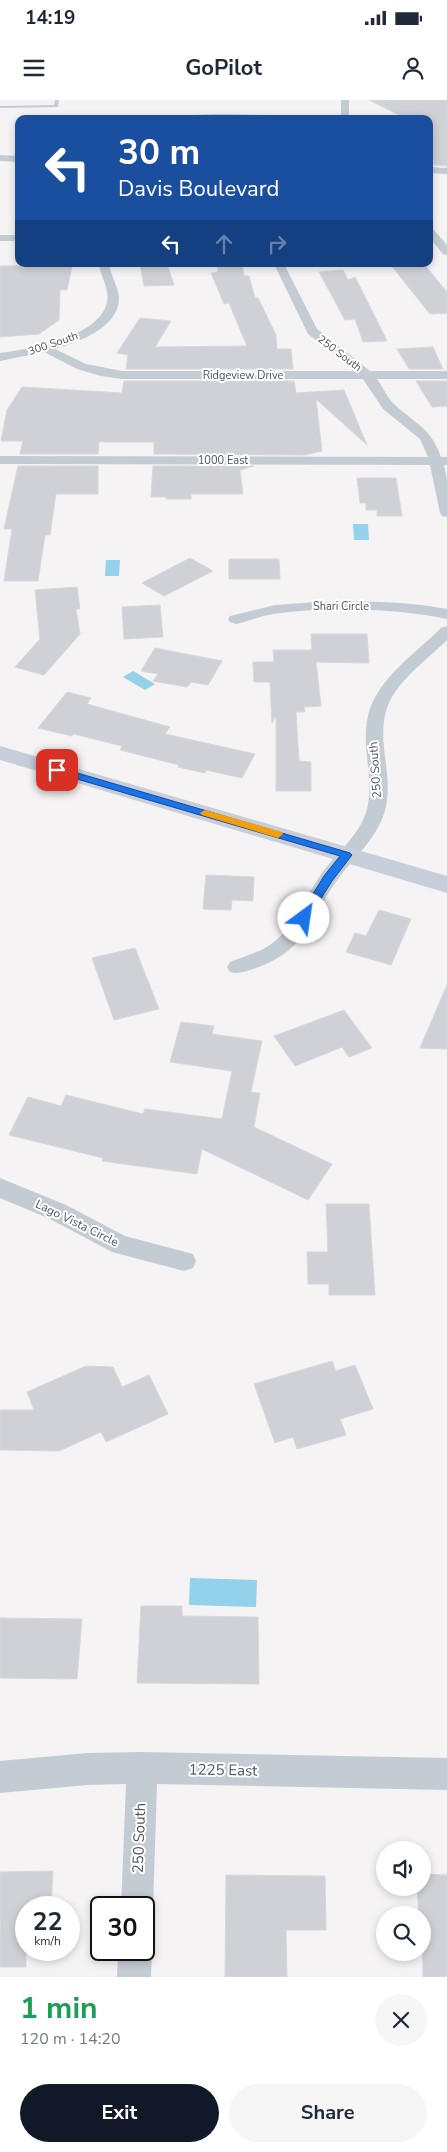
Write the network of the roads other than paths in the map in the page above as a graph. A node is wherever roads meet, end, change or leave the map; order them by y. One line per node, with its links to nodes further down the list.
1 (57, 100): 3 (lane)
2 (345, 100): 4 (street)
3 (0, 107)
4 (344, 115)
5 (0, 158): 6 (street)
6 (15, 159)
7 (433, 170): 8 (street)
8 (447, 171)
9 (445, 229): 10 (street)
10 (433, 230)
11 (433, 236): 14 (street)
12 (0, 238): 13 (street)
13 (15, 238)
14 (447, 252)
15 (105, 267): 17 (street, 300 South)
16 (280, 267): 19 (street, 250 South)
17 (45, 348): 18 (street, 300 South); 19 (street, Ridgeview Drive)
18 (0, 357)
19 (368, 375): 20 (street, Ridgeview Drive); 22 (street, 250 South)
20 (447, 375)
21 (0, 460): 22 (street, 1000 East)
22 (441, 460): 23 (street, 250 South)
23 (447, 513)
24 (447, 614): 25 (street, Shari Circle)
25 (236, 619)
26 (447, 631): 28 (street, 250 South)
27 (0, 753): 28 (street)
28 (347, 855): 29 (street); 30 (street, 250 South)
29 (447, 884)
30 (237, 967)
31 (0, 1188): 32 (street, Lago Vista Circle)
32 (184, 1260)
33 (142, 1768): 34 (street, 1225 East); 35 (street, 1225 East); 36 (street, 250 South)
34 (447, 1774)
35 (0, 1776)
36 (137, 1896)
37 (135, 1961): 38 (street)
38 (134, 1977)

